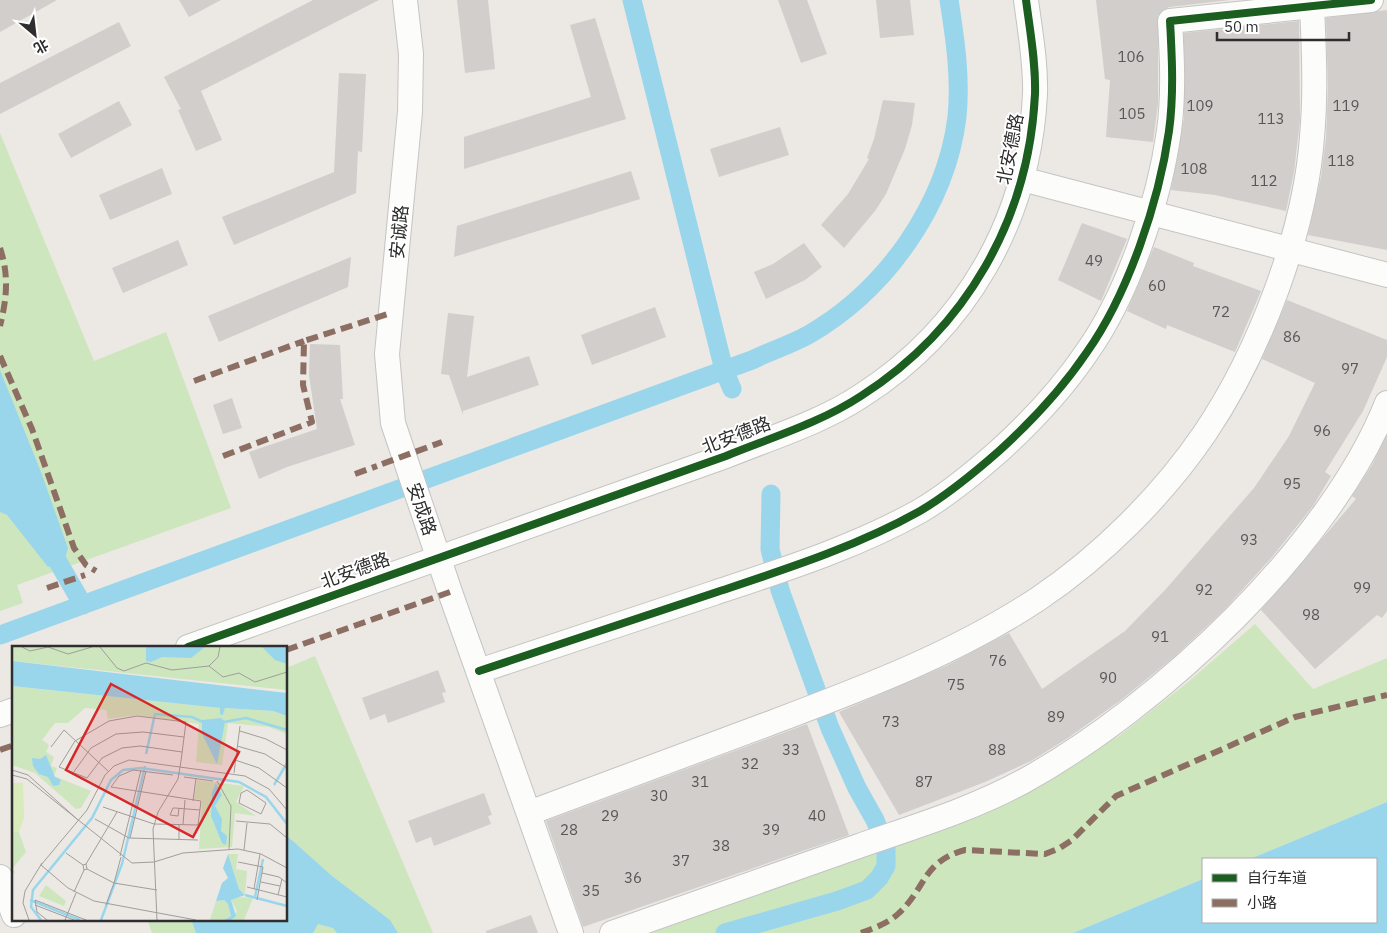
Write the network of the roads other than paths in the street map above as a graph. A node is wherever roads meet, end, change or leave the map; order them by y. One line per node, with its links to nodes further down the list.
1 (405, 0): 10 (street, 安诚路)
2 (1026, 0): 5 (street, 北安德路)
3 (1372, 0): 4 (street)
4 (1312, 6): 6 (street); 7 (street)
5 (1022, 179): 6 (street); 11 (street, 北安德路)
6 (1150, 213): 7 (street); 13 (street)
7 (1289, 250): 8 (street); 16 (street)
8 (1387, 276)
9 (1384, 418): 22 (street)
10 (406, 462): 11 (street, 安成路)
11 (438, 556): 12 (street, 北安德路); 13 (street, 安成路)
12 (191, 646)
13 (478, 671): 16 (street, 安成路)
14 (12, 711): 15 (street)
15 (0, 715)
16 (529, 813): 21 (street, 安成路)
17 (0, 877): 18 (street)
18 (12, 910)
19 (15, 920): 20 (street)
20 (20, 933)
21 (571, 933)
22 (612, 933)

